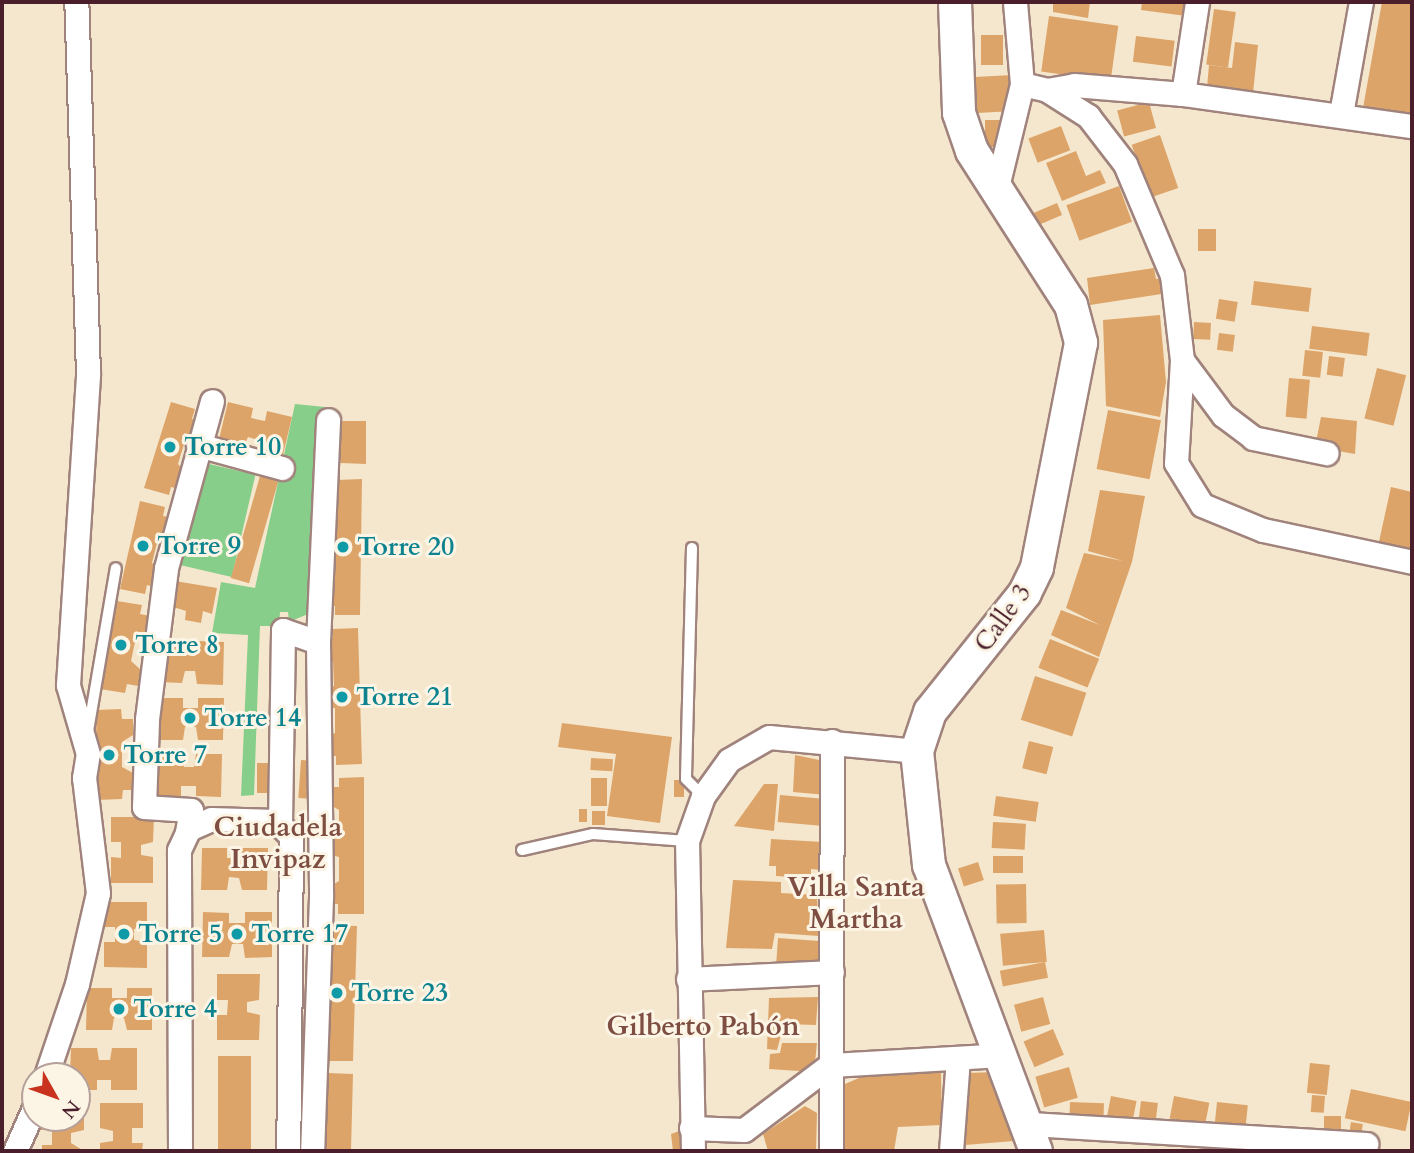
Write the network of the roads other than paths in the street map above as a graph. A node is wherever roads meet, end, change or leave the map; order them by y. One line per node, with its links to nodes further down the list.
1 (76, 2): 26 (street)
2 (955, 2): 11 (street, Calle 3)
3 (1016, 2): 6 (street)
4 (1197, 2): 8 (street)
5 (1361, 2): 9 (street)
6 (1022, 84): 7 (street); 11 (street)
7 (1047, 90): 8 (street); 12 (street)
8 (1183, 94): 9 (street)
9 (1341, 114): 10 (street)
10 (1412, 126)
11 (995, 195): 25 (street, Calle 3)
12 (1182, 360): 16 (street); 19 (street)
13 (212, 401): 15 (street)
14 (328, 420): 21 (street)
15 (198, 445): 17 (street); 29 (street)
16 (1326, 453)
17 (282, 468)
18 (692, 548): 27 (lane)
19 (1412, 562)
20 (116, 568): 26 (lane)
21 (319, 613): 22 (street); 23 (street)
22 (283, 630): 23 (street); 28 (street)
23 (318, 642): 45 (street)
24 (832, 741): 25 (street); 27 (street); 32 (street)
25 (917, 751): 34 (street, Calle 3)
26 (88, 754): 36 (street)
27 (702, 796): 30 (street)
28 (280, 823): 29 (street); 44 (street)
29 (187, 832): 43 (street)
30 (687, 841): 31 (lane); 33 (street)
31 (522, 850)
32 (832, 972): 33 (street); 37 (street)
33 (688, 979): 38 (street)
34 (1003, 1055): 35 (street); 40 (street, Calle 3)
35 (958, 1058): 37 (street); 48 (street)
36 (51, 1062)
37 (830, 1065): 38 (street); 47 (street)
38 (691, 1128): 46 (street)
39 (23, 1132): 42 (street)
40 (1032, 1138): 41 (street)
41 (1366, 1144)
42 (15, 1151)
43 (180, 1151)
44 (288, 1151)
45 (312, 1151)
46 (692, 1151)
47 (831, 1151)
48 (951, 1151)

